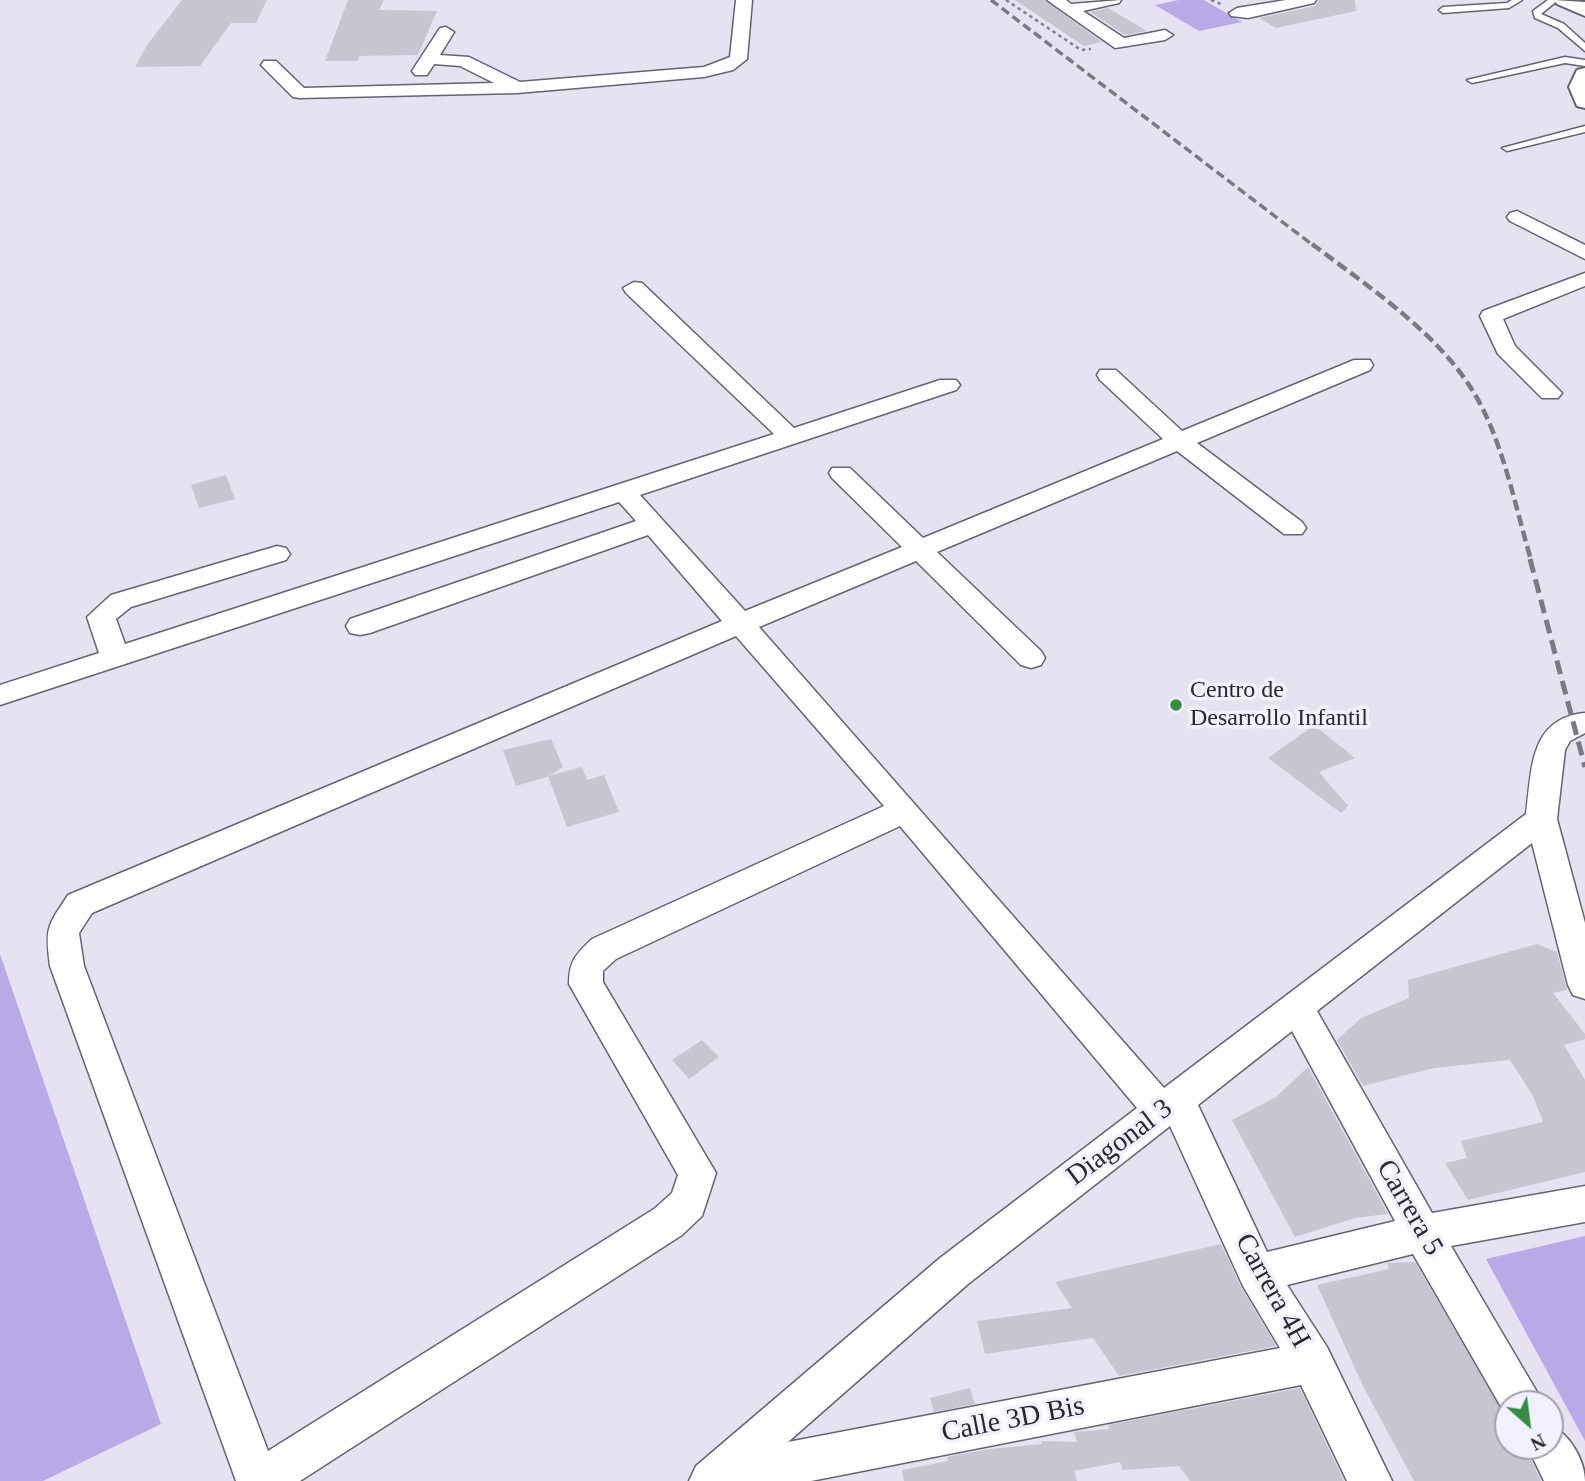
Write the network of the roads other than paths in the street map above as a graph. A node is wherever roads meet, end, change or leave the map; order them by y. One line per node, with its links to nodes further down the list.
1 (744, 0): 19 (street)
2 (1113, 0): 7 (street)
3 (1308, 0): 10 (street)
4 (1518, 0): 8 (lane)
5 (1554, 0): 13 (lane)
6 (1564, 0): 9 (main road)
7 (1062, 5): 12 (street)
8 (1443, 10)
9 (1585, 10)
10 (1237, 13)
11 (446, 32): 14 (street)
12 (1165, 35)
13 (1585, 48)
14 (429, 59): 19 (street); 20 (street)
15 (1585, 63): 18 (lane)
16 (270, 65): 20 (street)
17 (1585, 75): 21 (main road)
18 (1472, 80)
19 (517, 88): 20 (street)
20 (407, 92)
21 (1585, 101)
22 (1585, 129): 23 (lane)
23 (1507, 148)
24 (1517, 217): 25 (street)
25 (1585, 253)
26 (1585, 279): 31 (street)
27 (634, 288): 32 (street)
28 (1362, 365): 33 (street)
29 (1108, 375): 33 (street)
30 (948, 385): 32 (street)
31 (1550, 393)
32 (790, 437): 35 (street)
33 (1179, 441): 37 (street); 38 (street)
34 (841, 473): 38 (street)
35 (624, 492): 36 (street, Carrera 4H); 42 (street)
36 (653, 524): 40 (street, Carrera 4H); 41 (street)
37 (1293, 528)
38 (917, 550): 40 (street); 43 (street)
39 (277, 554): 42 (street)
40 (740, 624): 46 (street, Carrera 4H); 58 (street)
41 (360, 626)
42 (114, 657): 44 (street)
43 (1031, 658)
44 (0, 695)
45 (1580, 723): 47 (street)
46 (905, 810): 50 (street, Carrera 4H); 58 (street)
47 (1541, 820): 48 (street); 49 (street, Diagonal 3)
48 (1585, 985)
49 (1297, 1010): 50 (street, Diagonal 3); 52 (street, Carrera 5)
50 (1169, 1105): 53 (street, Carrera 4H); 57 (street, Diagonal 3)
51 (1585, 1203): 52 (street)
52 (1422, 1233): 53 (street); 55 (street, Carrera 5)
53 (1257, 1273): 54 (street, Carrera 4H)
54 (1312, 1362): 57 (street, Calle 3D Bis); 59 (street, Carrera 4H)
55 (1515, 1390)
56 (1556, 1460): 60 (street)
57 (714, 1480)
58 (260, 1481)
59 (1370, 1481)
60 (1568, 1481)

